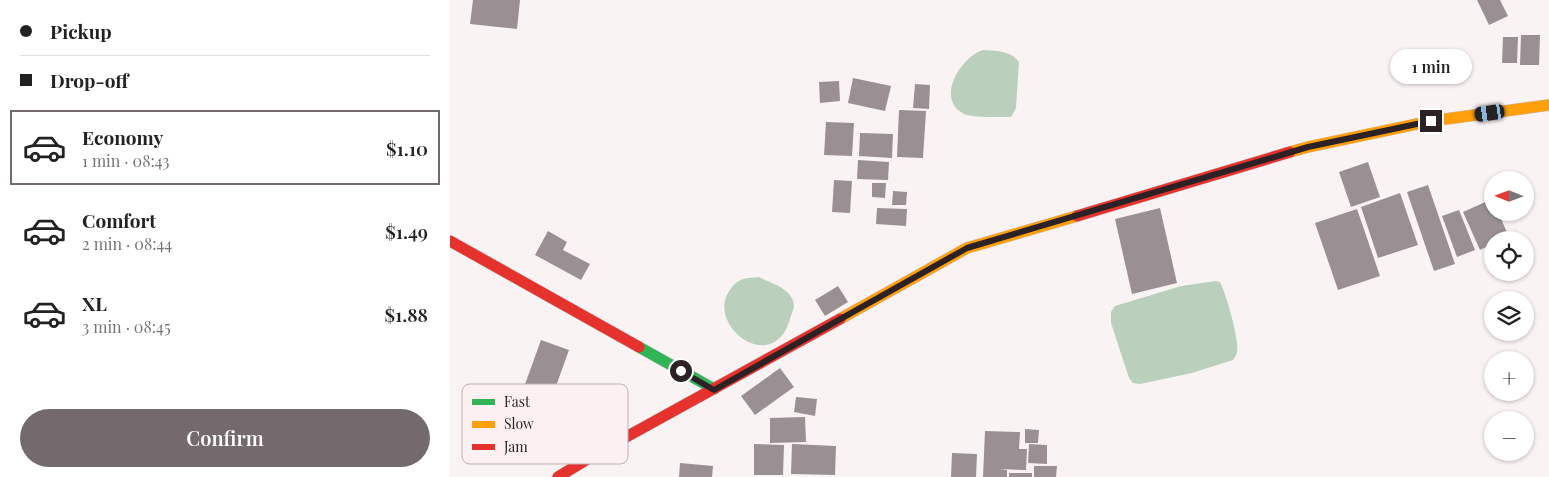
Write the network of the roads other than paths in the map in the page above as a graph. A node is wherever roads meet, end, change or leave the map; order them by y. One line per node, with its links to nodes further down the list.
1 (1549, 105): 3 (street)
2 (450, 241): 3 (street)
3 (714, 390): 4 (street)
4 (628, 436)
5 (579, 464): 6 (street)
6 (558, 477)

